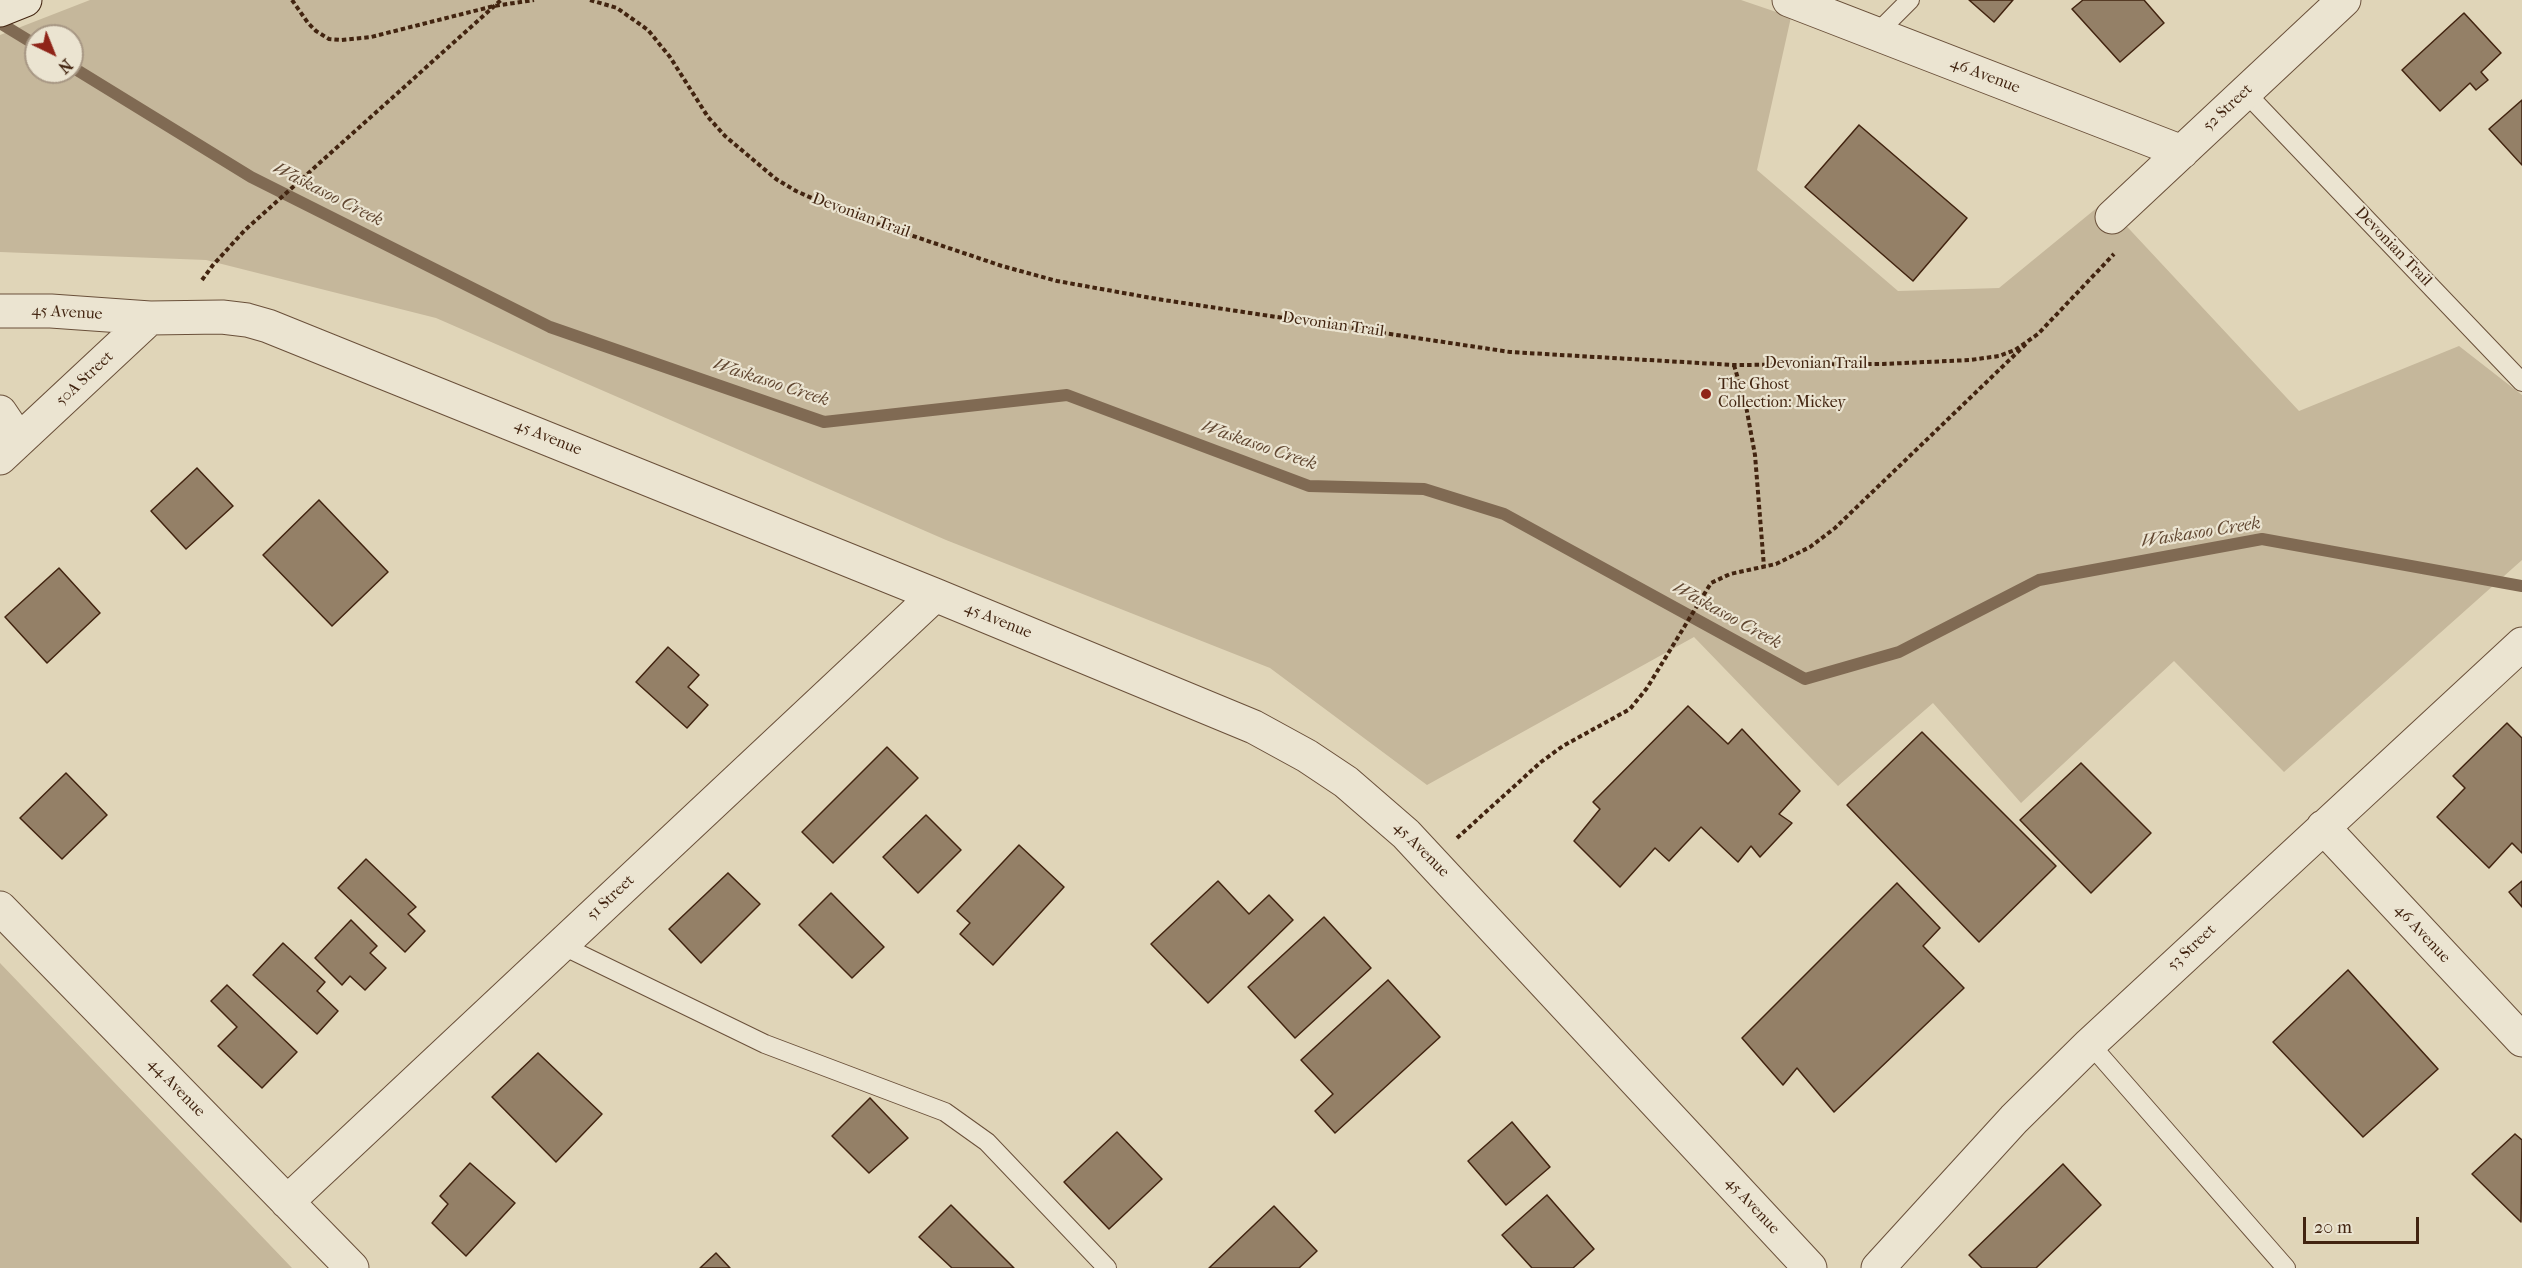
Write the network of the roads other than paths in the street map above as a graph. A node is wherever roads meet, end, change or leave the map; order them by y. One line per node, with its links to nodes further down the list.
1 (25, 0): 5 (street)
2 (1789, 0): 6 (street, 46 Avenue)
3 (1910, 0): 6 (lane)
4 (2344, 0): 7 (street, 52 Street)
5 (0, 10)
6 (1876, 34): 8 (street, 46 Avenue)
7 (2254, 102): 8 (street, 52 Street); 12 (lane, Devonian Trail)
8 (2182, 152): 9 (street, 52 Street)
9 (2112, 217)
10 (0, 311): 11 (street, 45 Avenue)
11 (150, 318): 14 (street, 50A Street); 15 (street, 45 Avenue)
12 (2522, 382)
13 (0, 412): 14 (street, 50A Street)
14 (10, 449)
15 (935, 595): 19 (street, 51 Street); 25 (street, 45 Avenue)
16 (2522, 644): 17 (street, 53 Street)
17 (2323, 827): 20 (street, 46 Avenue); 21 (street, 53 Street)
18 (0, 908): 22 (street, 44 Avenue)
19 (561, 945): 22 (street, 51 Street); 24 (lane)
20 (2522, 1040)
21 (2090, 1044): 26 (street, 53 Street); 27 (lane)
22 (287, 1202): 23 (street, 44 Avenue)
23 (352, 1268)
24 (1107, 1268)
25 (1810, 1268)
26 (1878, 1268)
27 (2286, 1268)

